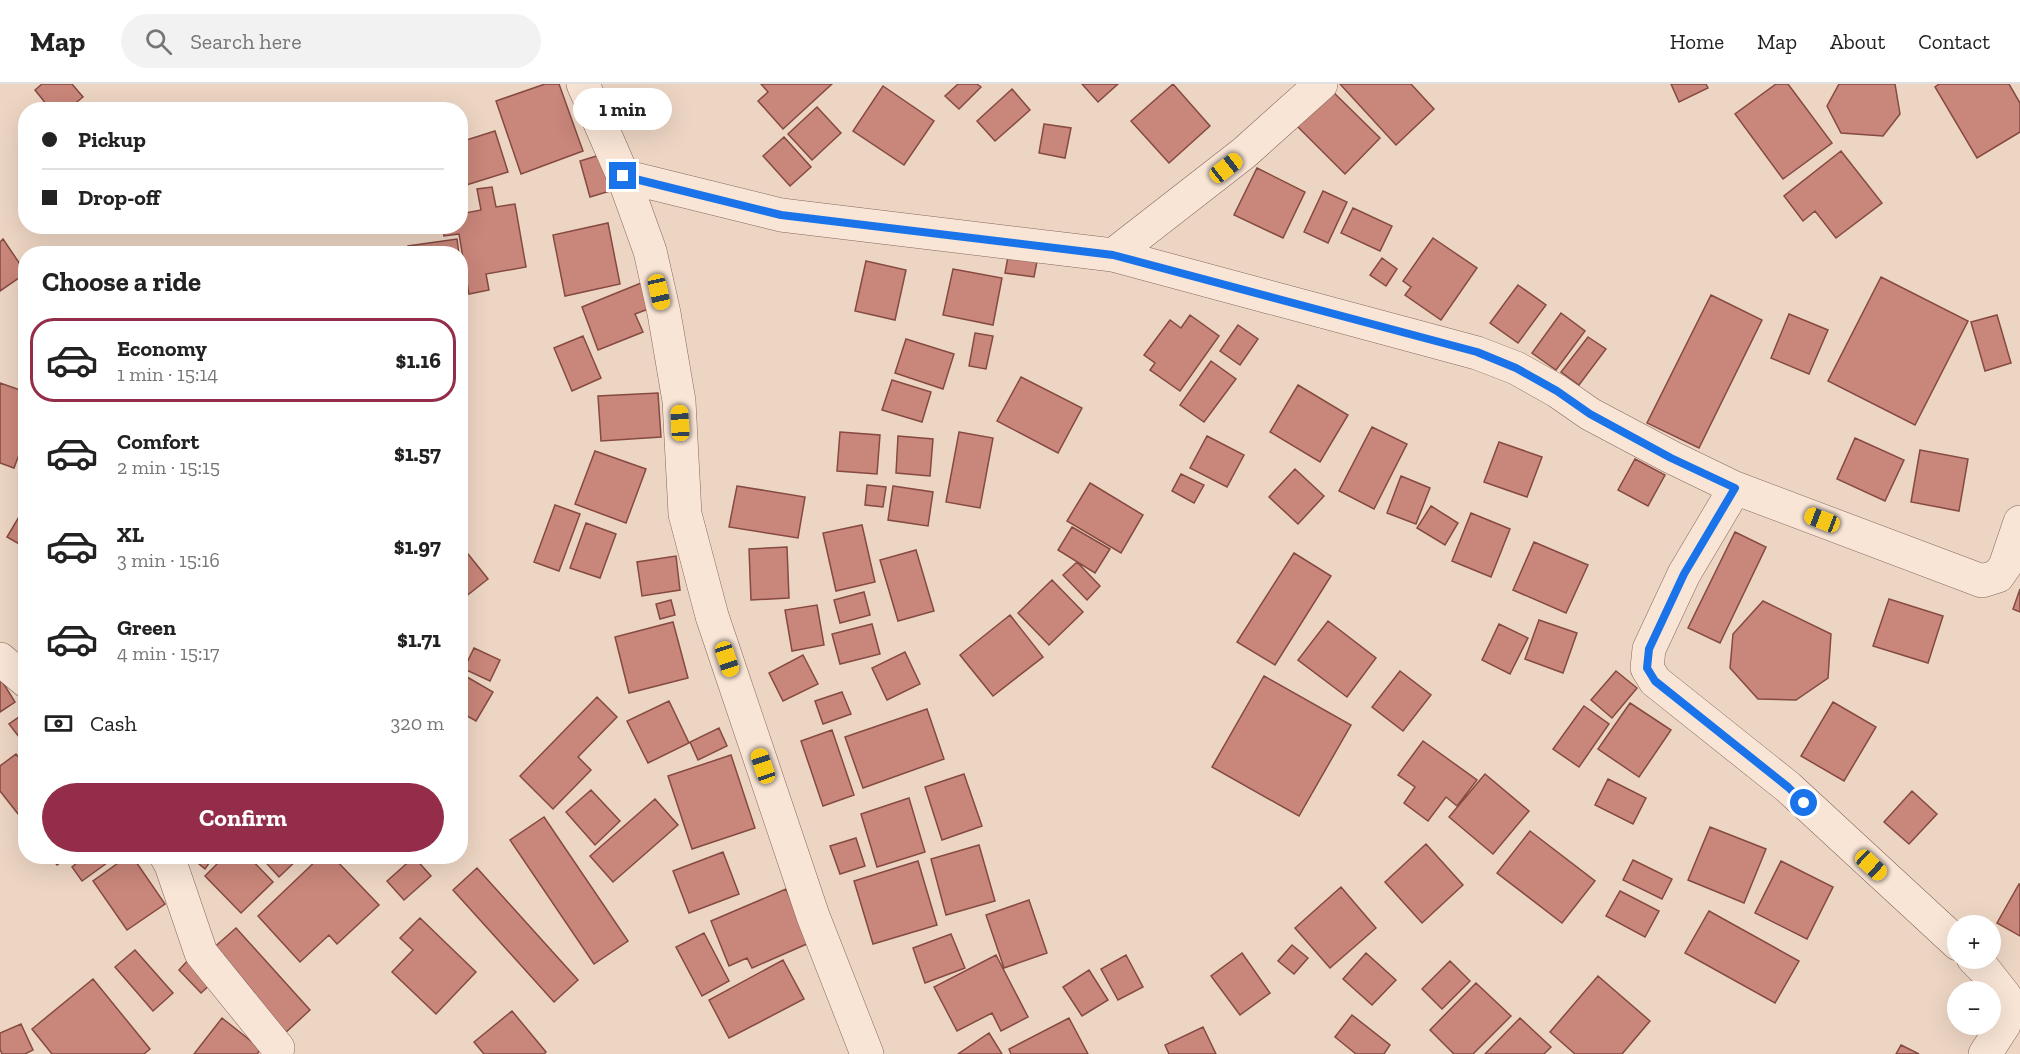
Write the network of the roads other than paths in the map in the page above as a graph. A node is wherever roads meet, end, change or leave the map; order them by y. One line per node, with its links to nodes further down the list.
1 (583, 84): 3 (street)
2 (1321, 84): 4 (street)
3 (623, 176): 4 (street); 13 (street)
4 (1113, 255): 5 (street)
5 (1735, 488): 6 (street); 10 (street)
6 (2020, 522)
7 (0, 659): 8 (street)
8 (18, 674)
9 (170, 864): 12 (street)
10 (1947, 934)
11 (1984, 969): 14 (street)
12 (278, 1048)
13 (867, 1054)
14 (1985, 1054)

